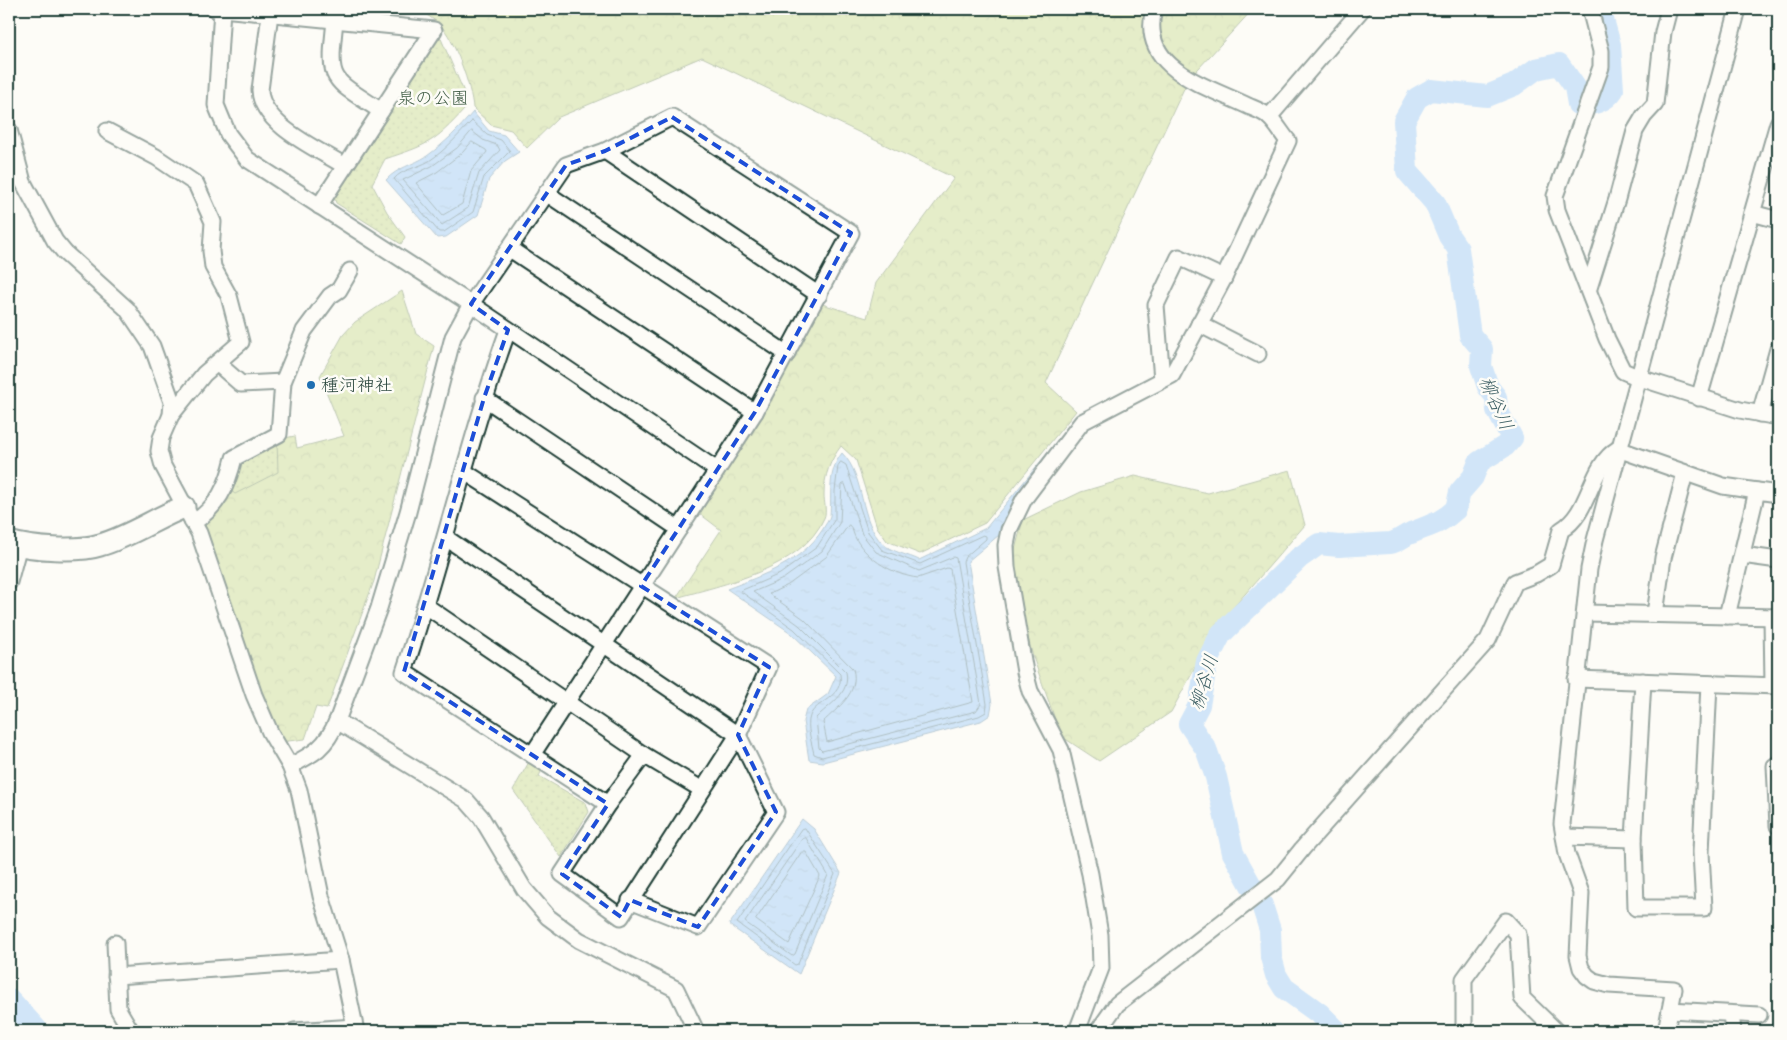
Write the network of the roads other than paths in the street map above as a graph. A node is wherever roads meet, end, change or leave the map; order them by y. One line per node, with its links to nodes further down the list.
1 (220, 9): 7 (street); 17 (street)
2 (1154, 9): 10 (street)
3 (1362, 9): 10 (street)
4 (1590, 9): 23 (street)
5 (1669, 9): 23 (street)
6 (1738, 9): 32 (street)
7 (270, 14): 8 (street); 15 (street)
8 (335, 20): 9 (street); 9 (street)
9 (381, 111): 15 (street)
10 (1269, 116): 22 (street)
11 (1778, 123): 18 (street)
12 (9, 130): 39 (street)
13 (107, 131): 31 (street)
14 (605, 151): 16 (street); 24 (street); 24 (street)
15 (345, 166): 17 (street)
16 (546, 193): 20 (street); 29 (street)
17 (319, 206): 25 (street)
18 (1752, 213): 19 (street); 36 (street)
19 (1778, 220)
20 (510, 249): 25 (street); 37 (street)
21 (350, 271): 34 (street)
22 (1224, 278): 26 (street); 33 (street)
23 (1589, 288): 32 (street)
24 (819, 295): 29 (street)
25 (471, 304): 27 (street); 66 (street)
26 (1199, 324): 30 (street); 33 (street)
27 (508, 330): 35 (street); 42 (street)
28 (1778, 349): 38 (street)
29 (787, 354): 37 (street)
30 (1258, 354)
31 (217, 363): 34 (street); 39 (street)
32 (1637, 377): 36 (street); 41 (street)
33 (1162, 380): 88 (street)
34 (283, 382): 47 (street)
35 (484, 398): 43 (street); 48 (street)
36 (1699, 398): 38 (street)
37 (755, 412): 42 (street)
38 (1760, 414): 40 (street)
39 (171, 415): 47 (street)
40 (1778, 417)
41 (1618, 449): 44 (street); 56 (street); 89 (street)
42 (717, 470): 48 (street)
43 (465, 472): 49 (street); 54 (street)
44 (1685, 474): 45 (street); 57 (street)
45 (1757, 491): 46 (street); 51 (street)
46 (1778, 494)
47 (189, 515): 50 (street); 71 (street)
48 (679, 528): 54 (street)
49 (446, 538): 55 (street); 60 (street)
50 (14, 544): 53 (street)
51 (1742, 555): 52 (street); 58 (street)
52 (1778, 560)
53 (9, 582)
54 (641, 586): 60 (street); 67 (street)
55 (426, 606): 65 (street); 68 (street)
56 (1584, 613): 57 (street); 61 (street)
57 (1655, 614): 58 (street)
58 (1727, 616): 59 (street)
59 (1775, 617): 64 (street)
60 (604, 644): 65 (street); 67 (street)
61 (1576, 679): 62 (street); 75 (street)
62 (1643, 682): 63 (street); 76 (street)
63 (1709, 684): 64 (street); 76 (street)
64 (1776, 686)
65 (566, 701): 68 (street); 69 (street)
66 (337, 722): 71 (street); 87 (street)
67 (738, 735): 72 (street); 77 (street)
68 (532, 755): 73 (street)
69 (644, 755): 72 (street); 73 (street)
70 (1778, 764): 74 (street)
71 (290, 766): 79 (street)
72 (701, 789): 77 (street)
73 (608, 804): 77 (street)
74 (1778, 826)
75 (1564, 837): 76 (street); 81 (street)
76 (1634, 839)
77 (630, 900)
78 (115, 943): 80 (street)
79 (341, 960): 80 (street); 84 (street)
80 (116, 976): 85 (street)
81 (1670, 1010): 82 (street); 92 (street)
82 (1731, 1014): 83 (street); 93 (street)
83 (1759, 1015)
84 (356, 1029): 86 (street)
85 (131, 1031)
86 (294, 1031)
87 (696, 1031)
88 (1077, 1031)
89 (1098, 1031)
90 (1464, 1031): 91 (street)
91 (1556, 1031)
92 (1666, 1031)
93 (1734, 1031)

